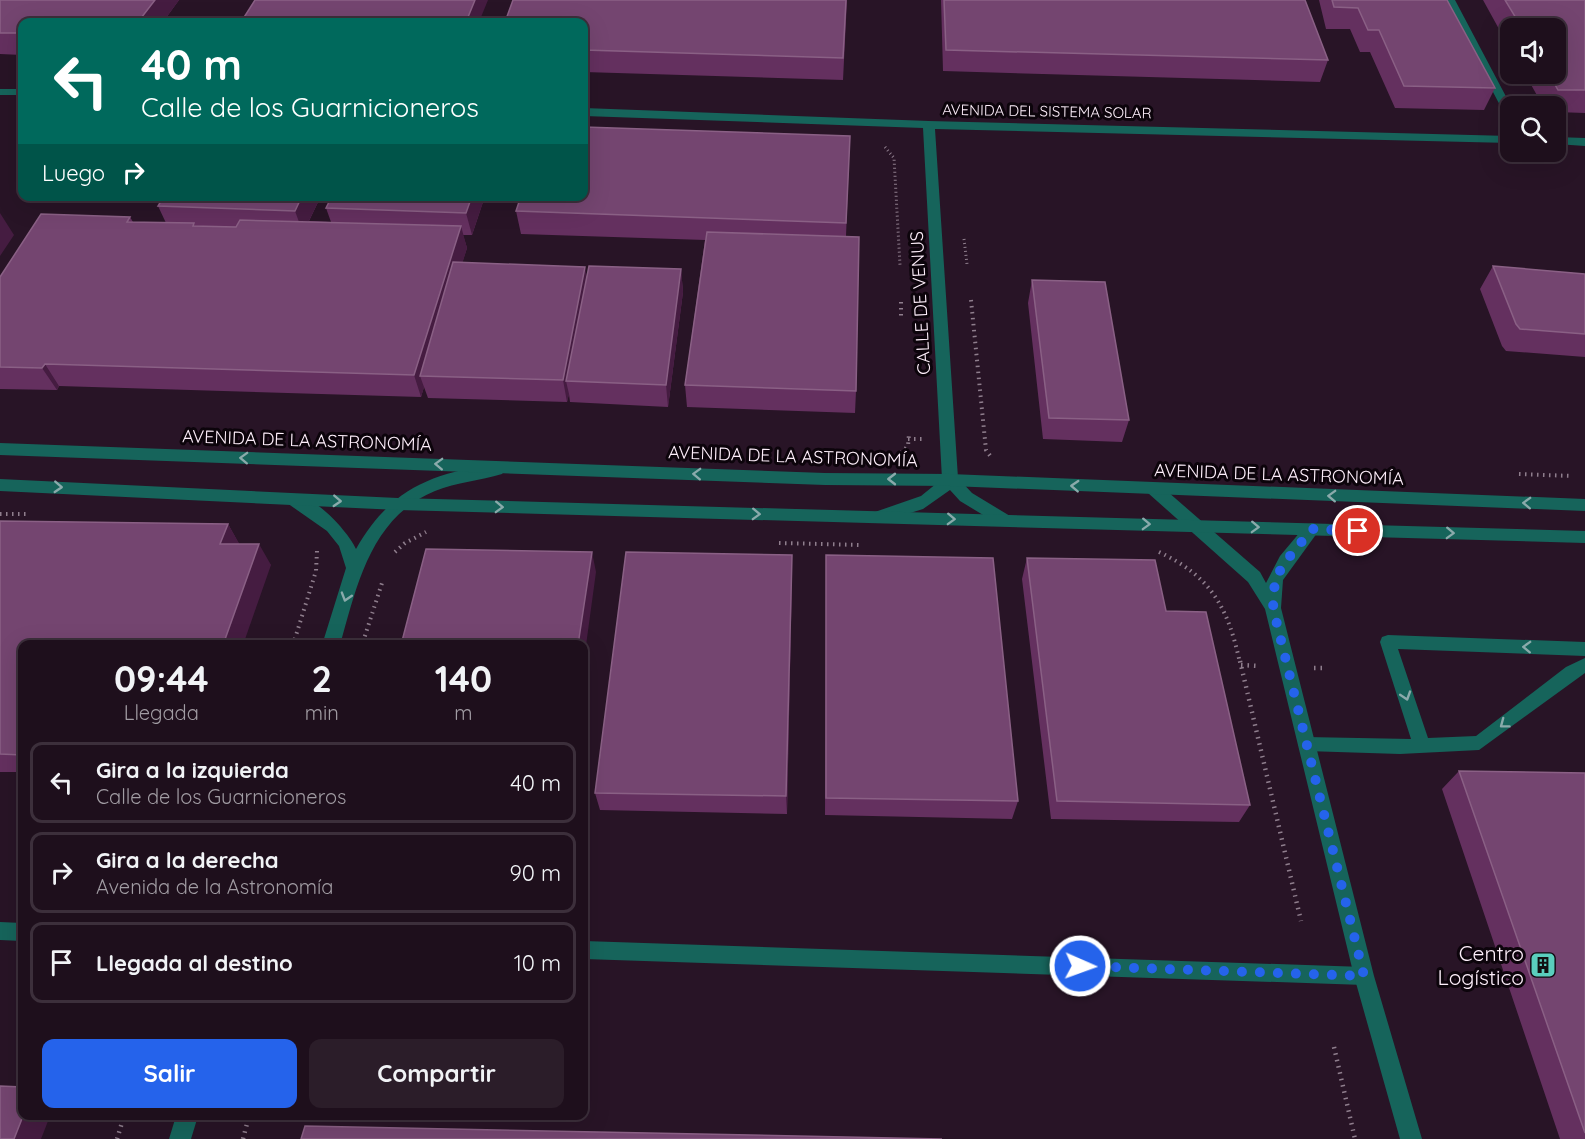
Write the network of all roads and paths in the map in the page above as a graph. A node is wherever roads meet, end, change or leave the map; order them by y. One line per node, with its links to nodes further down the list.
1 (1450, 0): 4 (lane)
2 (0, 92): 3 (street)
3 (18, 92)
4 (1500, 96)
5 (588, 112): 6 (street, AVENIDA DEL SISTEMA SOLAR)
6 (929, 125): 7 (street, AVENIDA DEL SISTEMA SOLAR); 22 (street, CALLE DE VENUS)
7 (1500, 140)
8 (1566, 141): 9 (street)
9 (1585, 142)
10 (880, 144): 13 (path)
11 (963, 230): 12 (path)
12 (967, 264)
13 (900, 265)
14 (971, 300): 20 (path)
15 (901, 302): 16 (path)
16 (901, 320)
17 (909, 434): 19 (path)
18 (0, 449): 21 (street, AVENIDA DE LA ASTRONOMÍA, one-way to 18)
19 (899, 454)
20 (993, 459)
21 (531, 467): 22 (street, AVENIDA DE LA ASTRONOMÍA, one-way to 21); 26 (street)
22 (950, 480): 24 (street, AVENIDA DE LA ASTRONOMÍA, one-way to 22); 30 (street); 31 (street)
23 (0, 485): 25 (street, one-way to 25)
24 (1154, 489): 27 (street, AVENIDA DE LA ASTRONOMÍA, one-way to 24); 32 (street)
25 (293, 499): 26 (street, one-way to 26); 41 (street)
26 (398, 504): 30 (street, one-way to 30); 41 (street)
27 (1585, 505)
28 (0, 513): 29 (path)
29 (35, 514)
30 (878, 517): 31 (street, one-way to 31)
31 (1004, 520): 32 (street, one-way to 32)
32 (1197, 526): 34 (street, one-way to 34); 43 (street)
33 (431, 529): 40 (path)
34 (1312, 529): 35 (street, one-way to 35); 43 (street)
35 (1585, 537)
36 (767, 542): 37 (path)
37 (873, 545)
38 (315, 547): 44 (path)
39 (1152, 550): 51 (path)
40 (391, 556)
41 (354, 567): 45 (street, one-way to 45)
42 (385, 573): 46 (path)
43 (1273, 608): 49 (street)
44 (294, 640)
45 (332, 640)
46 (365, 640)
47 (1585, 649): 50 (lane, one-way to 50)
48 (1585, 665): 50 (lane, one-way to 50)
49 (1306, 744): 50 (lane); 55 (street)
50 (1422, 746)
51 (1301, 921)
52 (0, 931): 53 (lane)
53 (18, 932)
54 (588, 950): 55 (lane)
55 (1364, 976): 64 (street)
56 (1334, 1047): 63 (path)
57 (123, 1120): 60 (path)
58 (186, 1120): 61 (street)
59 (248, 1120): 62 (path)
60 (117, 1139)
61 (180, 1139)
62 (243, 1139)
63 (1356, 1139)
64 (1411, 1139)

